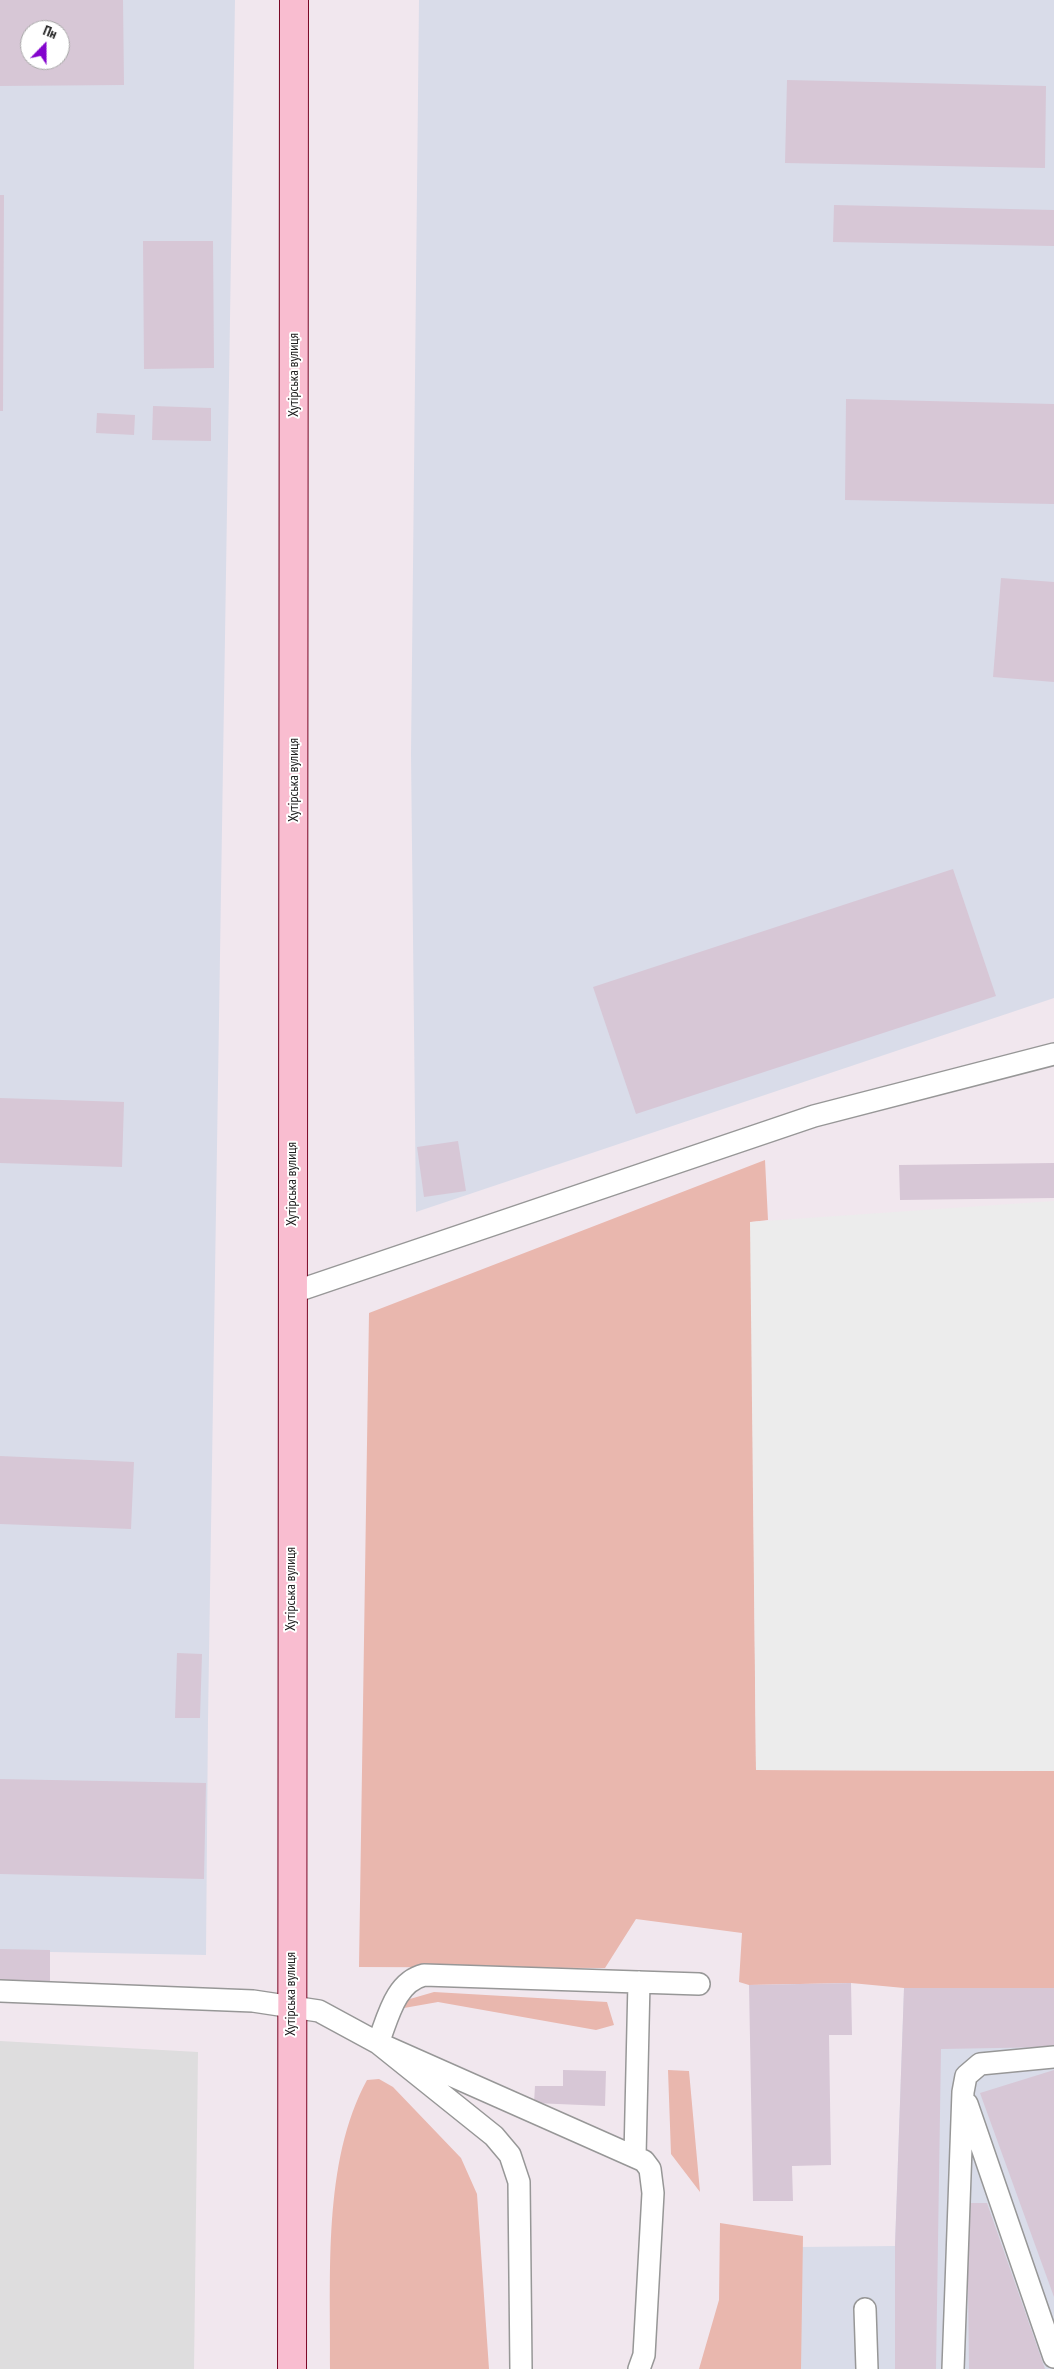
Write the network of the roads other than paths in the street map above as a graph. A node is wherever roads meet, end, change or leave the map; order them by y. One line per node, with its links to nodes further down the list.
1 (294, 0): 3 (main road, Хутірська вулиця)
2 (1054, 1054): 3 (lane)
3 (291, 1293): 7 (main road, Хутірська вулиця)
4 (639, 1982): 5 (lane); 8 (lane); 11 (lane)
5 (699, 1984)
6 (0, 1991): 7 (lane)
7 (292, 2006): 8 (lane); 14 (main road, Хутірська вулиця)
8 (378, 2043): 11 (lane); 15 (lane)
9 (1054, 2057): 10 (lane)
10 (963, 2092): 13 (lane); 18 (lane)
11 (635, 2156): 16 (lane)
12 (865, 2310): 17 (lane)
13 (1054, 2357)
14 (292, 2369)
15 (521, 2369)
16 (639, 2369)
17 (867, 2369)
18 (953, 2369)

